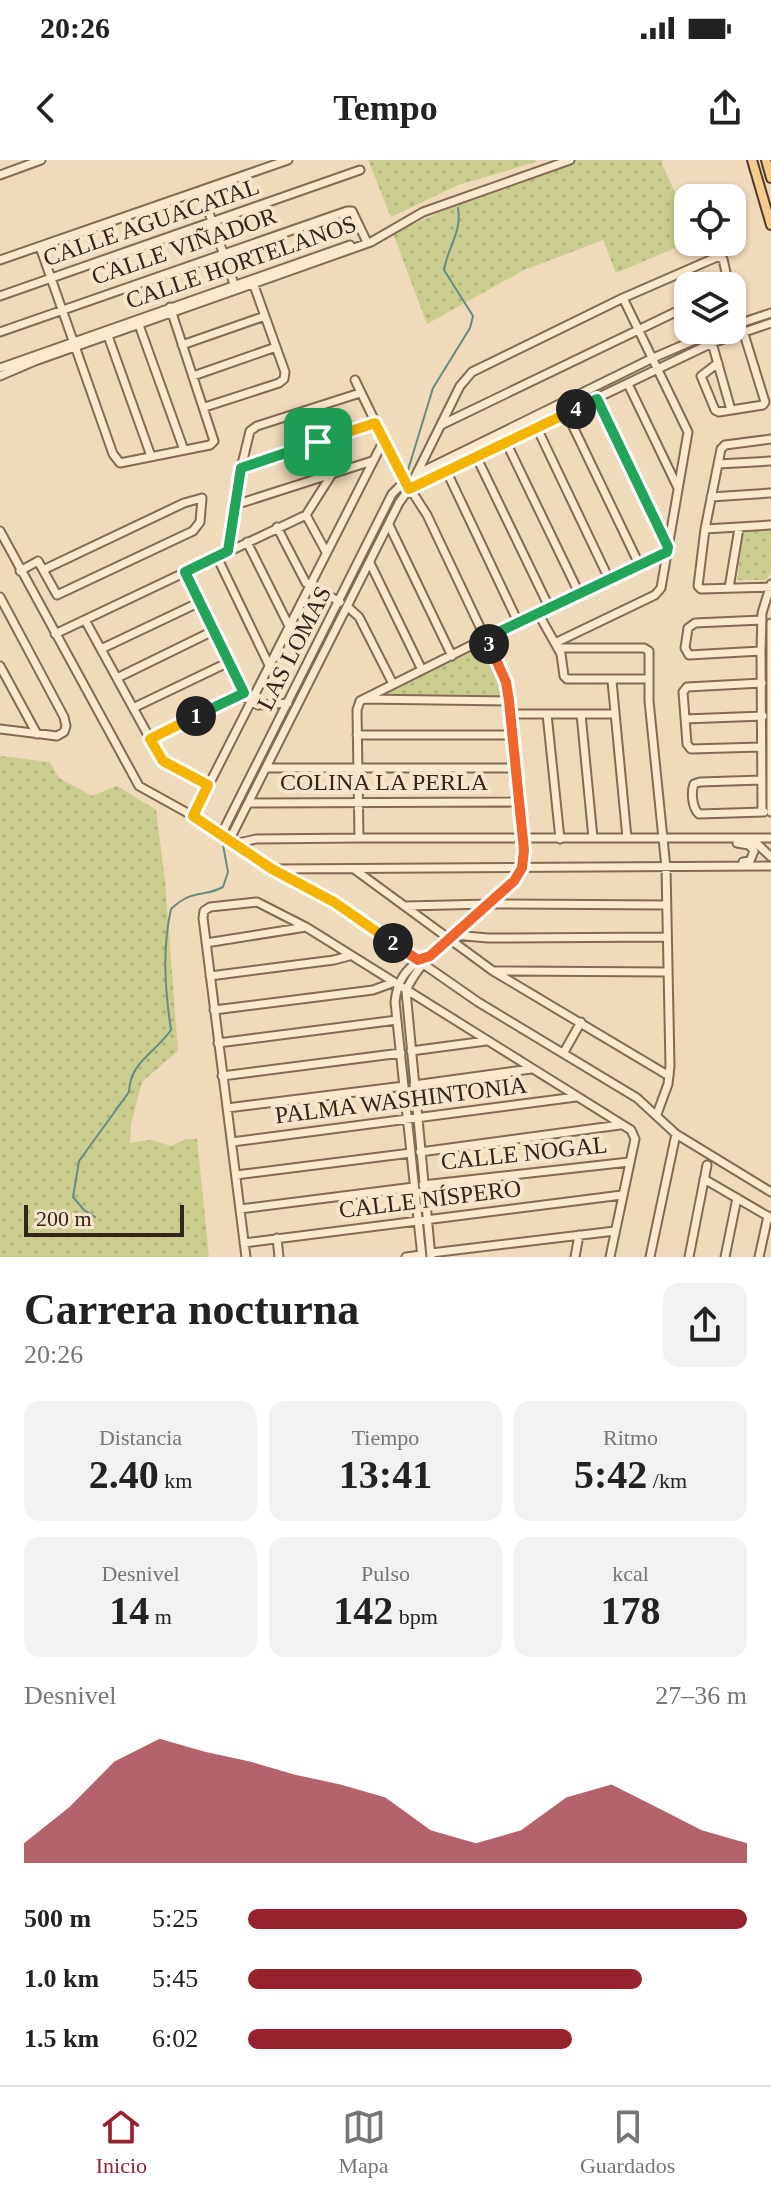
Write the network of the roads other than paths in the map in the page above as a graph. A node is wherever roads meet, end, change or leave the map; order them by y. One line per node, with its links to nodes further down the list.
1 (41, 160): 8 (street)
2 (288, 160): 9 (street)
3 (570, 160): 12 (street)
4 (753, 162): 5 (street); 7 (main road)
5 (768, 166): 7 (street)
6 (360, 170): 10 (street, CALLE AGUACATAL)
7 (756, 174): 11 (main road)
8 (0, 175)
9 (201, 190): 10 (street); 14 (street)
10 (212, 223): 15 (street); 20 (street, CALLE AGUACATAL)
11 (771, 225)
12 (382, 234): 13 (street, CALLE HORTELANOS); 21 (street, CALLE HORTELANOS)
13 (366, 240): 15 (street, CALLE VIÑADOR); 21 (street, CALLE HORTELANOS)
14 (40, 247): 16 (street); 20 (street)
15 (223, 254): 22 (street); 25 (street, CALLE VIÑADOR)
16 (0, 260)
17 (683, 272): 18 (street)
18 (726, 272)
19 (674, 276): 24 (street)
20 (52, 278): 23 (street, CALLE AGUACATAL); 25 (street)
21 (253, 281): 22 (street, CALLE HORTELANOS); 26 (street, CALLE HORTELANOS); 29 (street)
22 (234, 284): 26 (street, CALLE HORTELANOS)
23 (0, 296)
24 (623, 298): 34 (street); 58 (street)
25 (63, 310): 35 (street, CALLE VIÑADOR); 38 (street)
26 (171, 310): 31 (street, CALLE HORTELANOS); 38 (street, CALLE HORTELANOS); 42 (street)
27 (674, 312): 34 (street)
28 (771, 313): 32 (street)
29 (265, 316): 42 (street); 43 (street)
30 (771, 323): 33 (street)
31 (139, 325): 36 (street, CALLE HORTELANOS); 63 (street)
32 (746, 326)
33 (746, 327)
34 (638, 329): 44 (street); 58 (street)
35 (0, 332)
36 (108, 336): 38 (street, CALLE HORTELANOS); 64 (street)
37 (746, 337): 55 (street)
38 (76, 343): 46 (street, CALLE HORTELANOS); 48 (street, CALLE HORTELANOS); 64 (street)
39 (686, 344): 44 (street)
40 (710, 344): 47 (street)
41 (712, 344): 45 (street)
42 (182, 345): 49 (street)
43 (276, 347): 49 (street); 54 (street)
44 (653, 358): 47 (street); 72 (street)
45 (718, 363): 55 (street); 55 (street)
46 (0, 368)
47 (658, 368): 51 (street); 74 (street)
48 (0, 376)
49 (193, 376): 54 (street)
50 (355, 380): 52 (street)
51 (628, 384): 53 (street); 74 (street)
52 (360, 393): 57 (street); 69 (street)
53 (597, 399): 56 (street); 86 (street)
54 (205, 407): 63 (street)
55 (731, 410)
56 (567, 414): 59 (street); 91 (street)
57 (375, 423): 61 (street); 69 (street)
58 (440, 425): 72 (street)
59 (537, 428): 62 (street); 95 (street)
60 (771, 439): 68 (street)
61 (384, 440): 66 (street); 73 (street)
62 (506, 442): 65 (street); 99 (street)
63 (184, 450): 64 (street)
64 (151, 456)
65 (476, 456): 70 (street); 104 (street)
66 (372, 461): 71 (street); 88 (street)
67 (771, 461): 68 (street)
68 (718, 464): 76 (street)
69 (241, 468): 77 (street)
70 (446, 470): 73 (street); 108 (street)
71 (332, 474): 77 (street); 78 (street)
72 (416, 474): 73 (street)
73 (407, 485): 79 (street, LAS LOMAS); 102 (street, LAS LOMAS); 113 (street)
74 (679, 490): 86 (street)
75 (771, 493): 76 (street)
76 (711, 497): 83 (street)
77 (235, 505): 87 (street)
78 (306, 515): 81 (street); 88 (street)
79 (389, 525): 90 (street, LAS LOMAS); 117 (street)
80 (771, 525): 82 (street)
81 (277, 527): 85 (street); 96 (street)
82 (739, 528): 83 (street); 98 (street)
83 (705, 529): 98 (street)
84 (0, 531): 93 (street)
85 (247, 542): 87 (street); 110 (street)
86 (668, 550): 91 (street); 114 (street)
87 (228, 551): 89 (street)
88 (326, 552): 96 (street)
89 (217, 557): 94 (street); 119 (street)
90 (370, 563): 103 (street, LAS LOMAS); 121 (street)
91 (639, 564): 95 (street)
92 (43, 570): 92 (street); 93 (street)
93 (20, 571): 112 (street)
94 (185, 572): 101 (street); 106 (street)
95 (609, 579): 99 (street)
96 (310, 586): 102 (street); 110 (street)
97 (770, 586): 98 (street); 107 (street)
98 (729, 588)
99 (579, 593): 104 (street)
100 (0, 597): 140 (street)
101 (200, 602): 111 (street); 115 (street)
102 (340, 602): 131 (street, LAS LOMAS)
103 (348, 607): 125 (street); 145 (street, LAS LOMAS)
104 (549, 607): 105 (street)
105 (538, 613): 108 (street); 114 (street)
106 (85, 620): 112 (street); 115 (street)
107 (762, 620): 116 (street); 116 (street)
108 (518, 622): 113 (street)
109 (771, 623): 116 (street)
110 (289, 626): 119 (street)
111 (213, 631): 118 (street); 122 (street)
112 (55, 634): 154 (street)
113 (486, 638): 117 (street); 129 (street)
114 (556, 646): 123 (street); 124 (street)
115 (101, 649): 122 (street)
116 (767, 651): 126 (street)
117 (452, 656): 121 (street)
118 (229, 662): 127 (street); 132 (street)
119 (269, 665): 130 (street)
120 (0, 666): 140 (street)
121 (422, 670): 125 (street)
122 (117, 678): 132 (street)
123 (648, 679): 124 (street); 164 (street)
124 (612, 681): 136 (street)
125 (393, 684): 128 (street)
126 (767, 685): 137 (street); 138 (street)
127 (244, 693): 130 (street); 143 (street)
128 (363, 699): 129 (street); 141 (street)
129 (509, 701): 133 (street)
130 (250, 702): 131 (street); 149 (street)
131 (288, 703): 155 (street, LAS LOMAS)
132 (133, 708): 143 (street)
133 (511, 714): 134 (street); 142 (street)
134 (547, 714): 135 (street); 162 (street)
135 (581, 714): 136 (street); 158 (street)
136 (613, 714): 159 (street)
137 (768, 715): 138 (street); 144 (street)
138 (685, 719): 144 (street)
139 (0, 729): 140 (street)
140 (37, 734)
141 (357, 735): 142 (street); 147 (street)
142 (513, 735): 146 (street)
143 (150, 739): 149 (street)
144 (768, 748): 148 (street)
145 (266, 768): 147 (street); 152 (street, LAS LOMAS)
146 (516, 768): 147 (street); 151 (street)
147 (357, 769): 150 (street)
148 (768, 779): 153 (street); 153 (street)
149 (208, 785): 154 (street)
150 (357, 802): 151 (street, COLINA LA PERLA); 152 (street, COLINA LA PERLA); 157 (street)
151 (519, 802): 156 (street)
152 (249, 803): 165 (street, LAS LOMAS)
153 (768, 812)
154 (193, 816): 155 (street)
155 (221, 835): 165 (street)
156 (523, 837): 157 (street); 162 (street); 169 (street)
157 (359, 838): 165 (street)
158 (593, 838): 159 (street); 162 (street)
159 (627, 838): 164 (street)
160 (751, 838): 161 (street); 163 (street); 166 (street)
161 (771, 838)
162 (560, 839)
163 (719, 839): 164 (street); 168 (street)
164 (663, 840): 170 (street)
165 (232, 842): 171 (street)
166 (771, 858): 167 (street)
167 (768, 866): 168 (street)
168 (727, 867): 170 (street)
169 (522, 868): 170 (street); 172 (street); 173 (street)
170 (666, 868): 174 (street)
171 (272, 869): 172 (street); 181 (street)
172 (353, 869): 175 (street)
173 (489, 904): 174 (street); 175 (street); 177 (street)
174 (666, 905): 178 (street)
175 (403, 906): 177 (street)
176 (306, 927): 179 (street); 179 (street); 180 (street)
177 (451, 937): 178 (street); 181 (street); 182 (street)
178 (667, 937): 183 (street)
179 (206, 943): 184 (street)
180 (349, 956): 184 (street); 185 (street)
181 (420, 962): 185 (street); 186 (street); 193 (street)
182 (493, 971): 183 (street); 189 (street)
183 (668, 972): 197 (street)
184 (210, 976): 187 (street)
185 (394, 985): 186 (street); 187 (street); 188 (street)
186 (406, 991): 190 (street); 192 (street)
187 (214, 1010): 191 (street)
188 (397, 1020): 191 (street); 194 (street)
189 (581, 1022): 193 (street); 197 (street)
190 (486, 1041): 192 (street); 195 (street)
191 (218, 1043): 196 (street)
192 (411, 1051): 198 (street)
193 (564, 1052): 202 (street)
194 (401, 1053): 196 (street); 199 (street)
195 (531, 1069): 198 (street); 200 (street)
196 (222, 1076): 201 (street)
197 (669, 1076): 202 (street)
198 (414, 1085): 203 (street)
199 (404, 1086): 201 (street); 203 (street)
200 (576, 1097): 203 (street, PALMA WASHINTONIA); 204 (street)
201 (227, 1108): 206 (street)
202 (657, 1114): 205 (street)
203 (413, 1120): 206 (street, PALMA WASHINTONIA); 207 (street)
204 (621, 1125): 207 (street); 208 (street)
205 (676, 1134): 213 (street); 230 (street)
206 (232, 1142): 210 (street)
207 (416, 1153): 210 (street); 212 (street)
208 (629, 1162): 212 (street, CALLE NOGAL); 214 (street)
209 (707, 1165): 211 (street)
210 (236, 1175): 216 (street)
211 (704, 1179): 215 (street); 231 (street)
212 (419, 1186): 216 (street, CALLE NOGAL); 218 (street)
213 (771, 1192)
214 (622, 1195): 218 (street, CALLE NÍSPERO); 219 (street)
215 (737, 1198): 217 (street); 232 (street)
216 (240, 1209): 222 (street)
217 (769, 1217): 233 (street)
218 (422, 1220): 221 (street, CALLE NÍSPERO); 223 (street); 224 (street)
219 (615, 1231): 220 (street); 229 (street)
220 (579, 1235): 223 (street); 228 (street)
221 (277, 1238): 222 (street, CALLE NÍSPERO); 226 (street)
222 (244, 1243): 225 (street)
223 (431, 1255)
224 (421, 1256): 227 (street)
225 (246, 1257)
226 (279, 1257)
227 (406, 1257)
228 (575, 1257)
229 (610, 1257)
230 (650, 1257)
231 (689, 1257)
232 (725, 1257)
233 (759, 1257)

